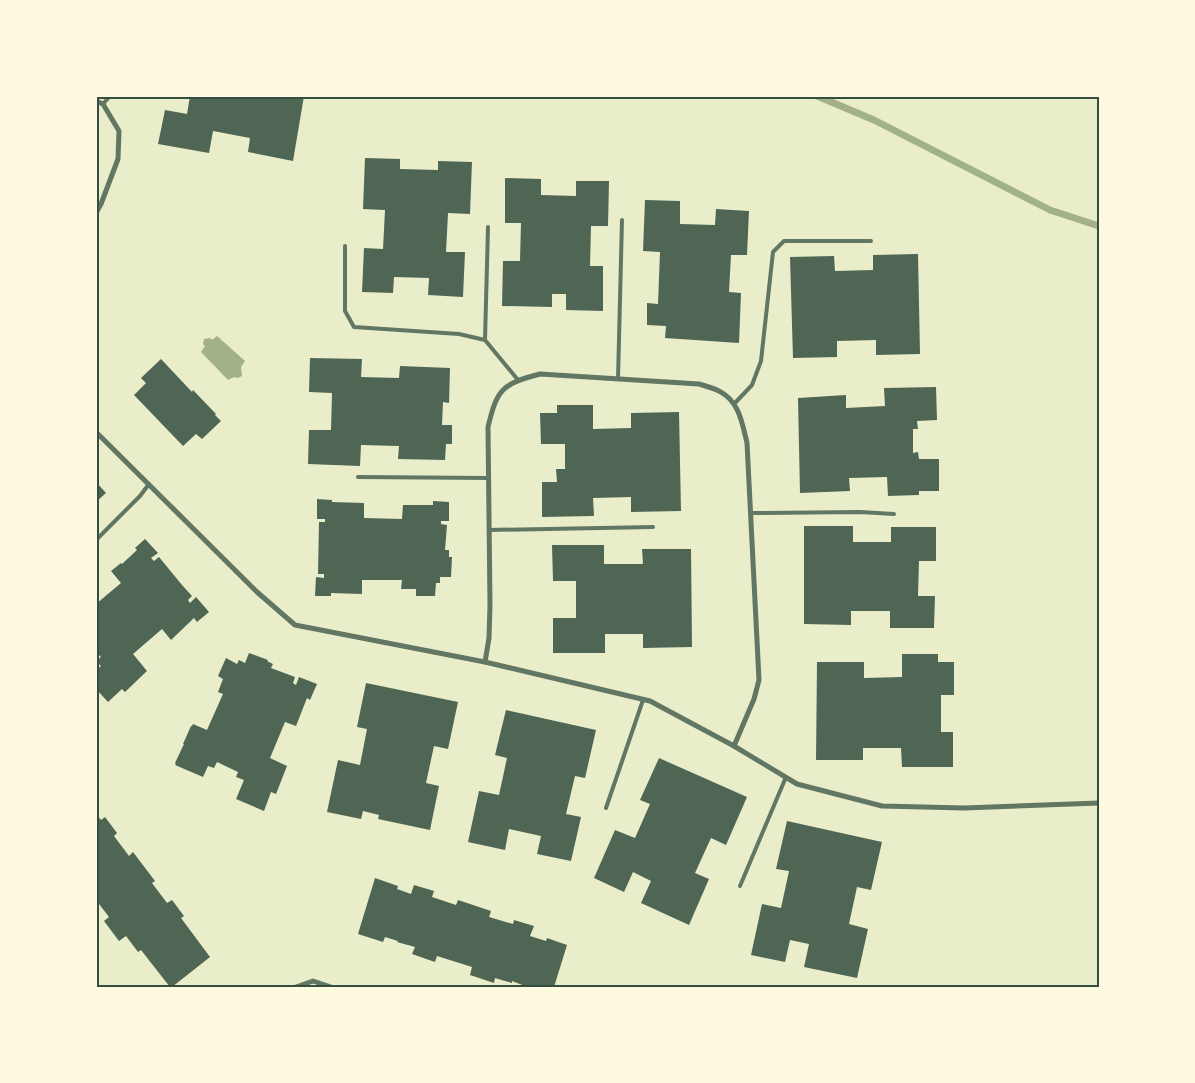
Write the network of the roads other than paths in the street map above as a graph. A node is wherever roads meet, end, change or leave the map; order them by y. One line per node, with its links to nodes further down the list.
1 (110, 96): 3 (lane)
2 (96, 101): 3 (street)
3 (103, 104): 4 (street)
4 (96, 213)
5 (622, 220): 10 (lane)
6 (488, 227): 9 (lane)
7 (871, 241): 12 (lane)
8 (345, 246): 9 (lane)
9 (485, 340): 11 (lane)
10 (618, 379): 11 (street); 12 (street)
11 (518, 380): 15 (street)
12 (734, 404): 17 (street)
13 (96, 432): 16 (street)
14 (358, 477): 15 (lane)
15 (488, 478): 20 (street)
16 (149, 484): 21 (lane); 22 (street)
17 (750, 512): 18 (lane); 24 (street)
18 (894, 514)
19 (653, 528): 20 (lane)
20 (489, 530): 22 (street)
21 (96, 540)
22 (485, 662): 23 (street)
23 (643, 700): 24 (street); 27 (lane)
24 (734, 746): 25 (street)
25 (786, 777): 26 (street); 28 (lane)
26 (1099, 803)
27 (606, 808)
28 (740, 886)
29 (296, 987): 30 (street)
30 (331, 987)

